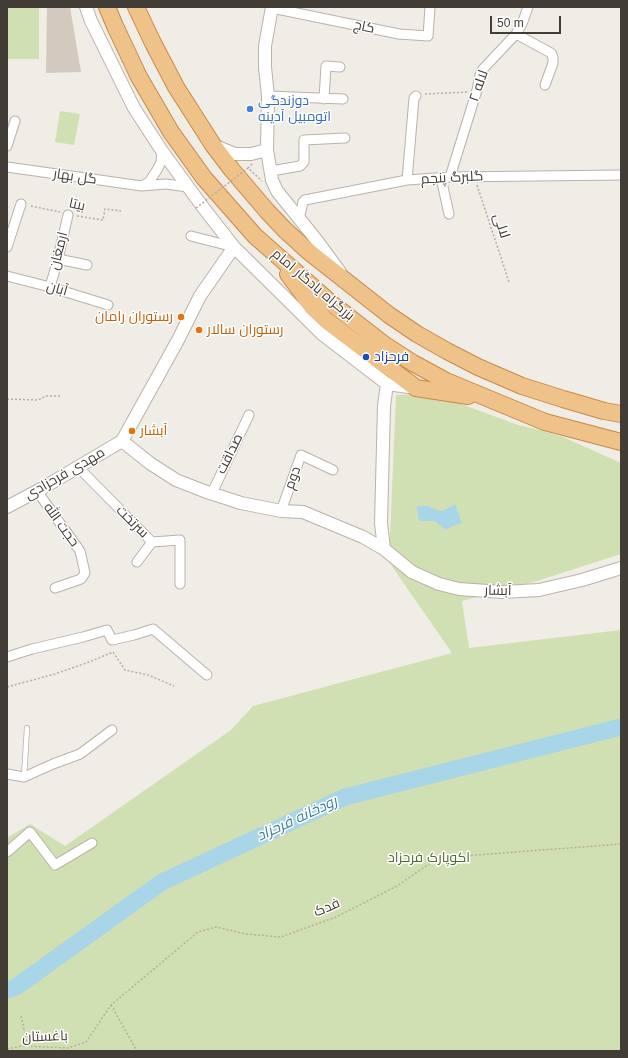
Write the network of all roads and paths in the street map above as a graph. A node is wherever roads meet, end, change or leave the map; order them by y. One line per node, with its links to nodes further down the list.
1 (86, 7): 20 (street)
2 (107, 7): 39 (highway, بزرگراه یادگار امام)
3 (136, 7): 17 (highway, بزرگراه یادگار امام)
4 (272, 7): 5 (street, کاج); 11 (street)
5 (430, 7)
6 (528, 7): 7 (street, لاله ۲)
7 (516, 34): 9 (street); 10 (street, لاله ۲)
8 (340, 68): 13 (street)
9 (545, 85)
10 (477, 90): 12 (path); 24 (street, لاله ۲)
11 (268, 96): 13 (street); 19 (street)
12 (416, 96): 26 (street)
13 (324, 99): 14 (street)
14 (343, 99)
15 (15, 121): 18 (street)
16 (345, 138): 22 (street)
17 (213, 145): 19 (street); 44 (highway, بزرگراه یادگار امام)
18 (7, 146)
19 (267, 150): 22 (street)
20 (162, 151): 28 (street); 29 (street)
21 (7, 167): 28 (street, گل بهار)
22 (271, 171): 35 (street)
23 (621, 175): 25 (street, گلبرگ پنجم)
24 (445, 177): 25 (street, گلبرگ پنجم); 26 (street, گلبرگ پنجم); 33 (street)
25 (474, 177): 43 (path, لالی)
26 (408, 180): 35 (street, گلبرگ پنجم)
27 (263, 182): 31 (path, bridge)
28 (142, 186): 29 (street, گل بهار)
29 (188, 187): 38 (street)
30 (21, 204): 34 (path, بیتا); 37 (street)
31 (196, 208)
32 (120, 211): 34 (path, بیتا)
33 (449, 214)
34 (68, 215): 40 (street, ارمغان)
35 (300, 219): 44 (street)
36 (191, 236): 38 (street)
37 (7, 247)
38 (234, 247): 47 (street); 54 (street)
39 (268, 247): 48 (highway); 51 (highway, بزرگراه یادگار امام)
40 (58, 259): 41 (street); 45 (street, ارمغان)
41 (87, 265)
42 (7, 276): 45 (street, آبان)
43 (509, 282)
44 (348, 283): 52 (highway, بزرگراه یادگار امام)
45 (50, 287): 46 (street, آبان)
46 (108, 305)
47 (387, 384): 48 (street); 63 (street)
48 (416, 388): 51 (highway)
49 (61, 396): 50 (path)
50 (7, 399)
51 (493, 400): 55 (highway, بزرگراه یادگار امام)
52 (621, 414)
53 (249, 415): 59 (street, صداقت)
54 (122, 441): 56 (street, مهدی فرحزادی); 59 (street, آبشار)
55 (621, 442)
56 (78, 467): 58 (street, مهدی فرحزادی); 62 (street, سرتخت)
57 (333, 470): 61 (street, دوم)
58 (36, 491): 60 (street, مهدی فرحزادی); 67 (street, حجت الله)
59 (212, 493): 61 (street, آبشار)
60 (7, 507)
61 (281, 511): 63 (street, آبشار)
62 (152, 542): 64 (street); 66 (street, سرتخت)
63 (384, 549): 65 (street, آبشار)
64 (137, 562)
65 (621, 568)
66 (180, 584)
67 (55, 588)
68 (7, 657): 69 (street)
69 (207, 675)
70 (174, 686): 71 (path)
71 (7, 687)
72 (27, 728): 75 (lane)
73 (112, 730): 75 (street)
74 (7, 774): 75 (street)
75 (24, 777)
76 (92, 843): 78 (street)
77 (621, 844): 79 (path, فدک)
78 (7, 852)
79 (111, 1005): 81 (path, باغستان); 83 (path)
80 (21, 1016): 81 (path)
81 (28, 1047): 82 (path, باغستان)
82 (7, 1050)
83 (137, 1051)

